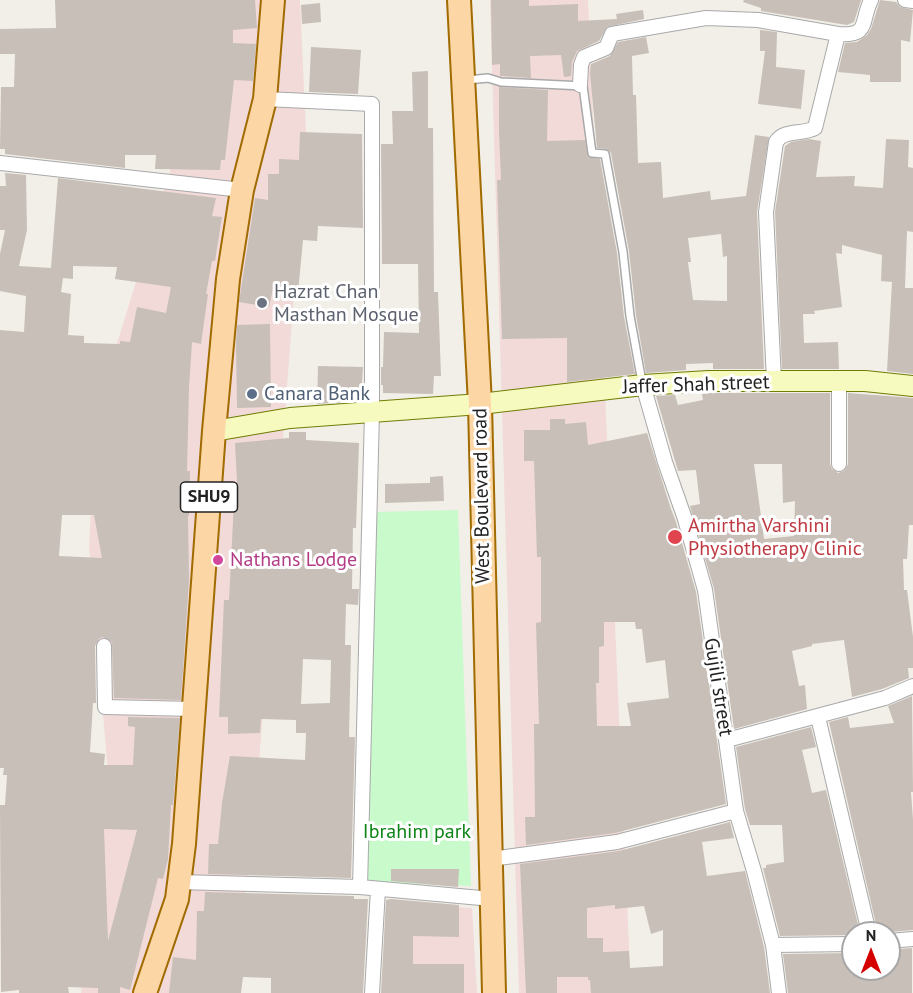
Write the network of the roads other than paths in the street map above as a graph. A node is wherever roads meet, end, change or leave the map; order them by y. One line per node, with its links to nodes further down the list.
1 (273, 0): 9 (main road, SHU9)
2 (459, 0): 7 (main road, West Boulevard road)
3 (872, 0): 6 (street)
4 (905, 0): 5 (street)
5 (913, 2)
6 (838, 34): 8 (street); 12 (street)
7 (462, 81): 8 (lane); 16 (main road, West Boulevard road)
8 (580, 85): 14 (lane)
9 (265, 99): 11 (main road, SHU9); 17 (street)
10 (0, 163): 11 (street)
11 (242, 190): 18 (main road, SHU9)
12 (774, 381): 13 (street, Jaffer Shah street); 14 (street, Jaffer Shah street)
13 (839, 381): 15 (street, Jaffer Shah street); 19 (street)
14 (643, 384): 16 (street, Jaffer Shah street); 24 (street, Gujili street)
15 (913, 386)
16 (480, 404): 17 (street, Jaffer Shah street); 26 (main road, West Boulevard road)
17 (372, 412): 18 (street, Jaffer Shah street); 28 (street)
18 (214, 431): 22 (main road, SHU9)
19 (839, 464)
20 (104, 646): 22 (street)
21 (913, 686): 23 (street)
22 (194, 709): 27 (main road, SHU9)
23 (818, 717): 24 (street); 31 (street)
24 (727, 740): 25 (street, Gujili street)
25 (736, 811): 26 (street); 33 (street, Gujili street)
26 (491, 860): 30 (main road, West Boulevard road)
27 (179, 882): 28 (street); 34 (main road, SHU9)
28 (360, 887): 29 (street)
29 (378, 889): 30 (street); 35 (street)
30 (492, 899): 36 (main road, West Boulevard road)
31 (866, 921)
32 (841, 944): 33 (street)
33 (774, 945): 37 (street, Gujili street)
34 (145, 993)
35 (372, 993)
36 (494, 993)
37 (779, 993)

